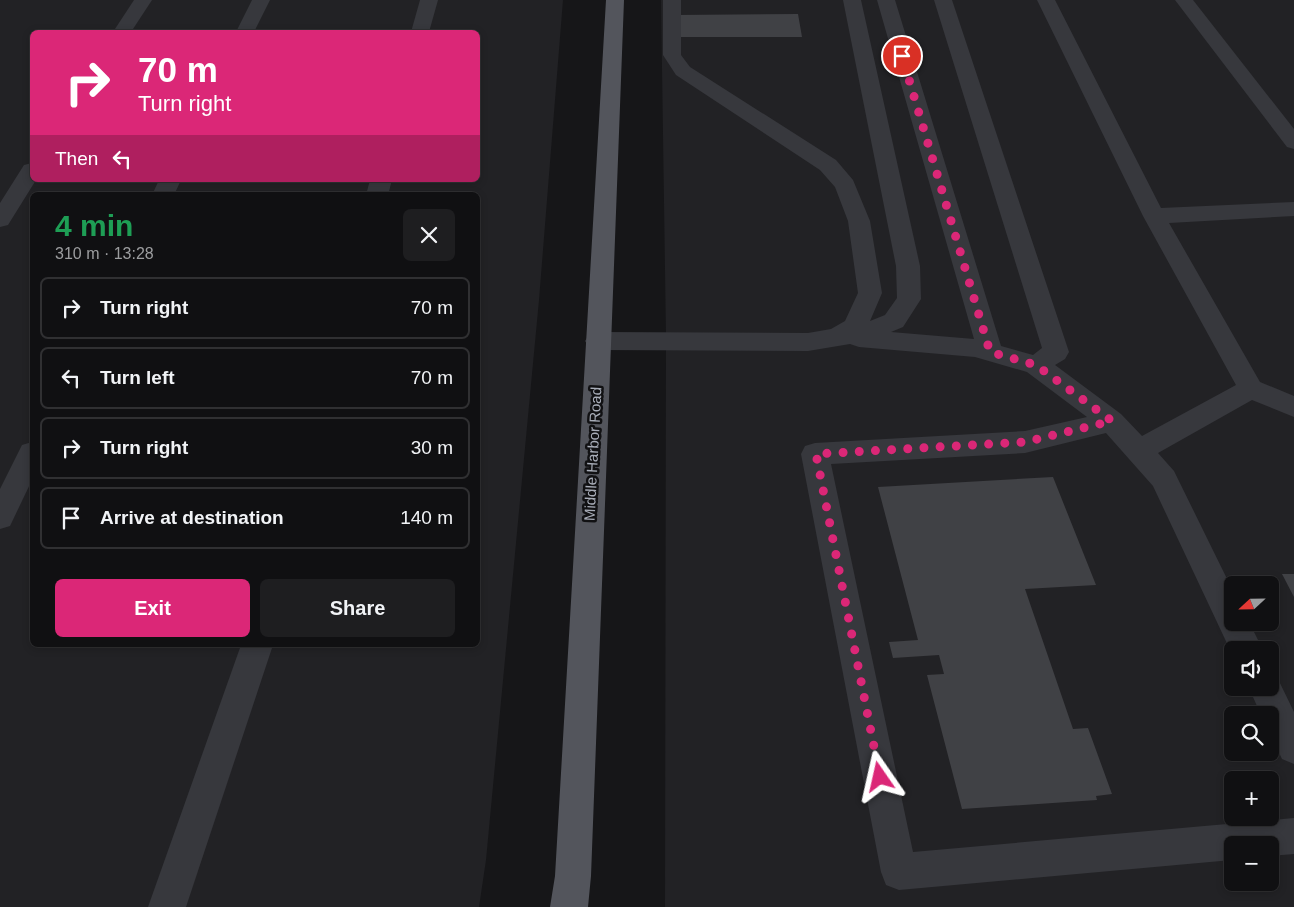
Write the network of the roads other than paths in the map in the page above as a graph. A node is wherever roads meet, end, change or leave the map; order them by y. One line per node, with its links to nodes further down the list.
1 (144, 0): 11 (lane)
2 (261, 0): 12 (lane)
3 (430, 0): 13 (lane)
4 (615, 0): 20 (main road, Middle Harbor Road)
5 (672, 0): 19 (lane)
6 (852, 0): 19 (lane)
7 (886, 0): 21 (lane)
8 (943, 0): 22 (lane)
9 (1046, 0): 17 (lane)
10 (1184, 0): 14 (lane)
11 (123, 30)
12 (246, 30)
13 (421, 30)
14 (1294, 143)
15 (30, 173): 18 (lane)
16 (1294, 209): 17 (lane)
17 (1154, 216): 23 (lane)
18 (0, 220)
19 (837, 337): 20 (lane); 21 (lane)
20 (598, 341): 35 (main road, Middle Harbor Road)
21 (990, 352): 22 (lane)
22 (1036, 365): 25 (lane)
23 (1251, 390): 24 (lane); 26 (lane)
24 (1294, 407)
25 (1112, 421): 26 (lane); 33 (lane)
26 (1138, 451): 29 (lane)
27 (30, 457): 28 (lane)
28 (0, 517)
29 (1224, 603)
30 (256, 647): 34 (lane)
31 (1269, 696): 32 (lane)
32 (1294, 747)
33 (1294, 836)
34 (167, 907)
35 (569, 907)

